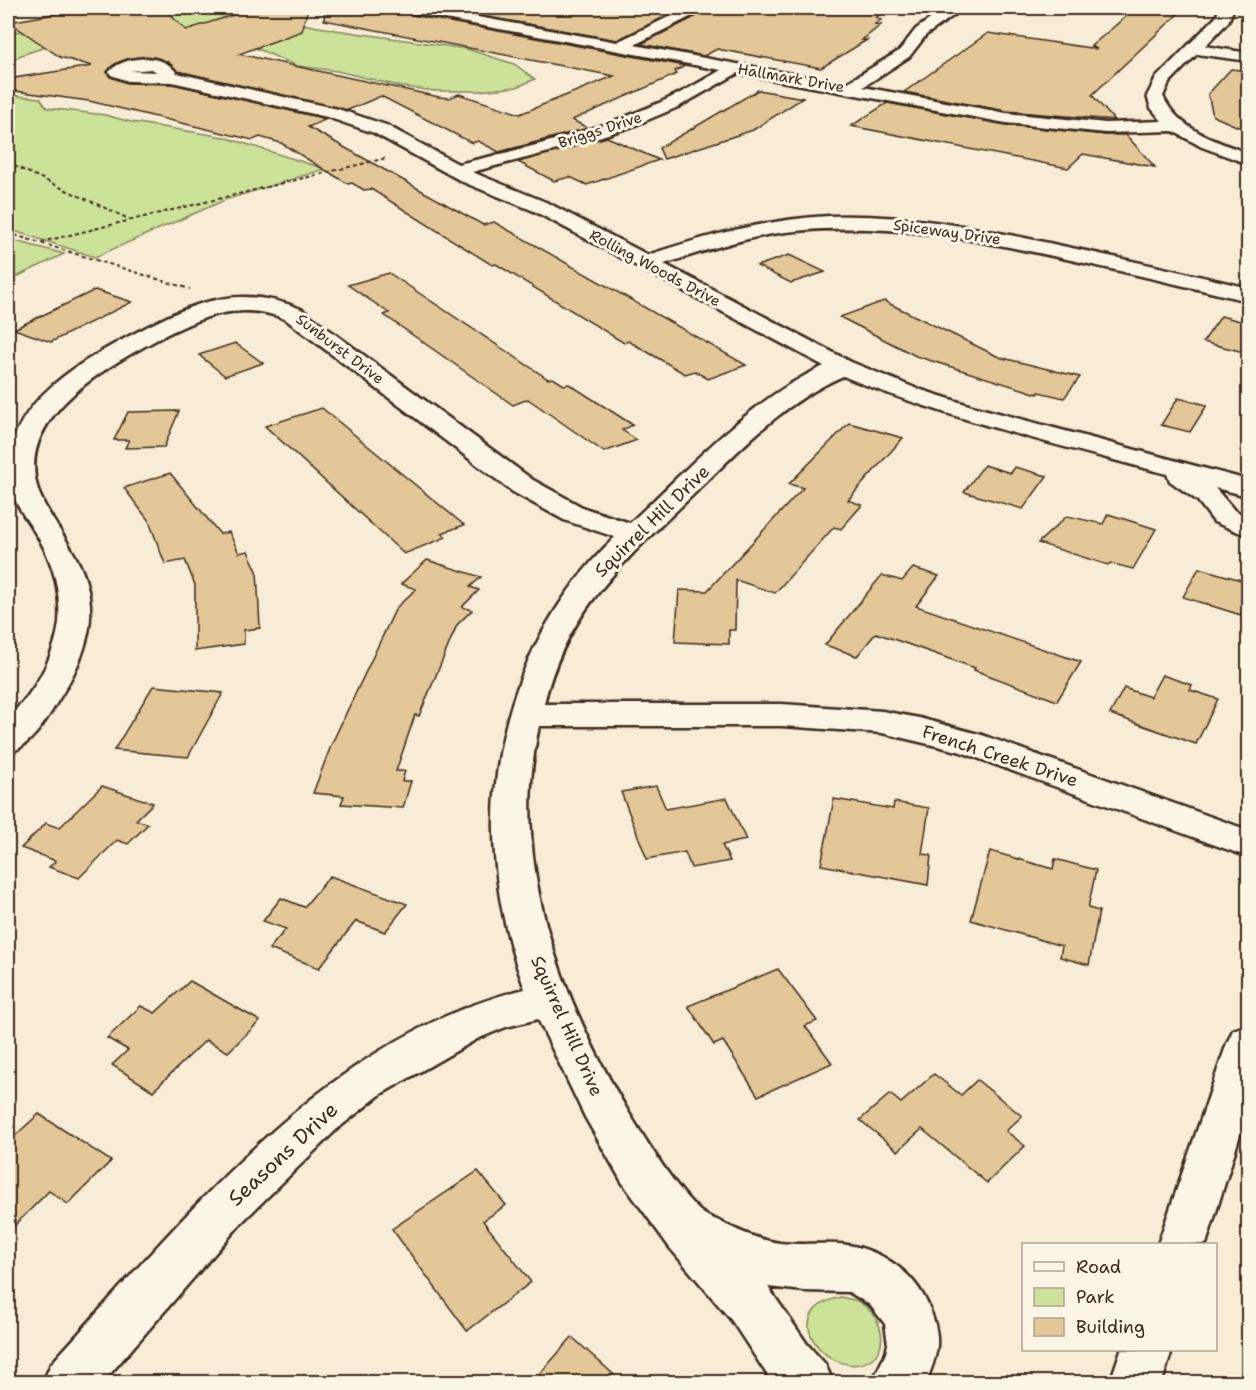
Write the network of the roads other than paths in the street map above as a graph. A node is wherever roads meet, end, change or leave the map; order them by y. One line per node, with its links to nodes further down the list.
1 (418, 8): 5 (street, Hallmark Drive)
2 (697, 8): 5 (street)
3 (1227, 8): 6 (street)
4 (952, 10): 10 (street)
5 (619, 47): 8 (street, Hallmark Drive)
6 (1194, 49): 7 (street); 11 (street)
7 (1248, 57)
8 (736, 68): 10 (street, Hallmark Drive); 13 (street, Briggs Drive)
9 (172, 77): 13 (street, Rolling Woods Drive)
10 (848, 89): 11 (street, Hallmark Drive)
11 (1178, 126): 12 (street)
12 (1248, 159)
13 (456, 170): 14 (street, Rolling Woods Drive)
14 (646, 263): 15 (street, Spiceway Drive); 16 (street, Rolling Woods Drive)
15 (1248, 294)
16 (843, 367): 18 (street, Rolling Woods Drive); 21 (street, Squirrel Hill Drive)
17 (16, 452): 21 (street, Sunburst Drive); 23 (street)
18 (1140, 459): 19 (street, Rolling Woods Drive); 20 (street, Rolling Woods Drive)
19 (1248, 488)
20 (1248, 527)
21 (634, 534): 22 (street, Squirrel Hill Drive)
22 (525, 714): 24 (street, French Creek Drive); 25 (street, Squirrel Hill Drive)
23 (8, 742)
24 (1248, 844)
25 (551, 999): 27 (street, Squirrel Hill Drive); 30 (street, Seasons Drive)
26 (1248, 1043): 28 (street)
27 (681, 1224): 31 (street, Squirrel Hill Drive); 32 (street, Squirrel Hill Drive)
28 (1183, 1243)
29 (1147, 1351): 33 (street)
30 (69, 1383)
31 (807, 1383)
32 (898, 1383)
33 (1136, 1383)

